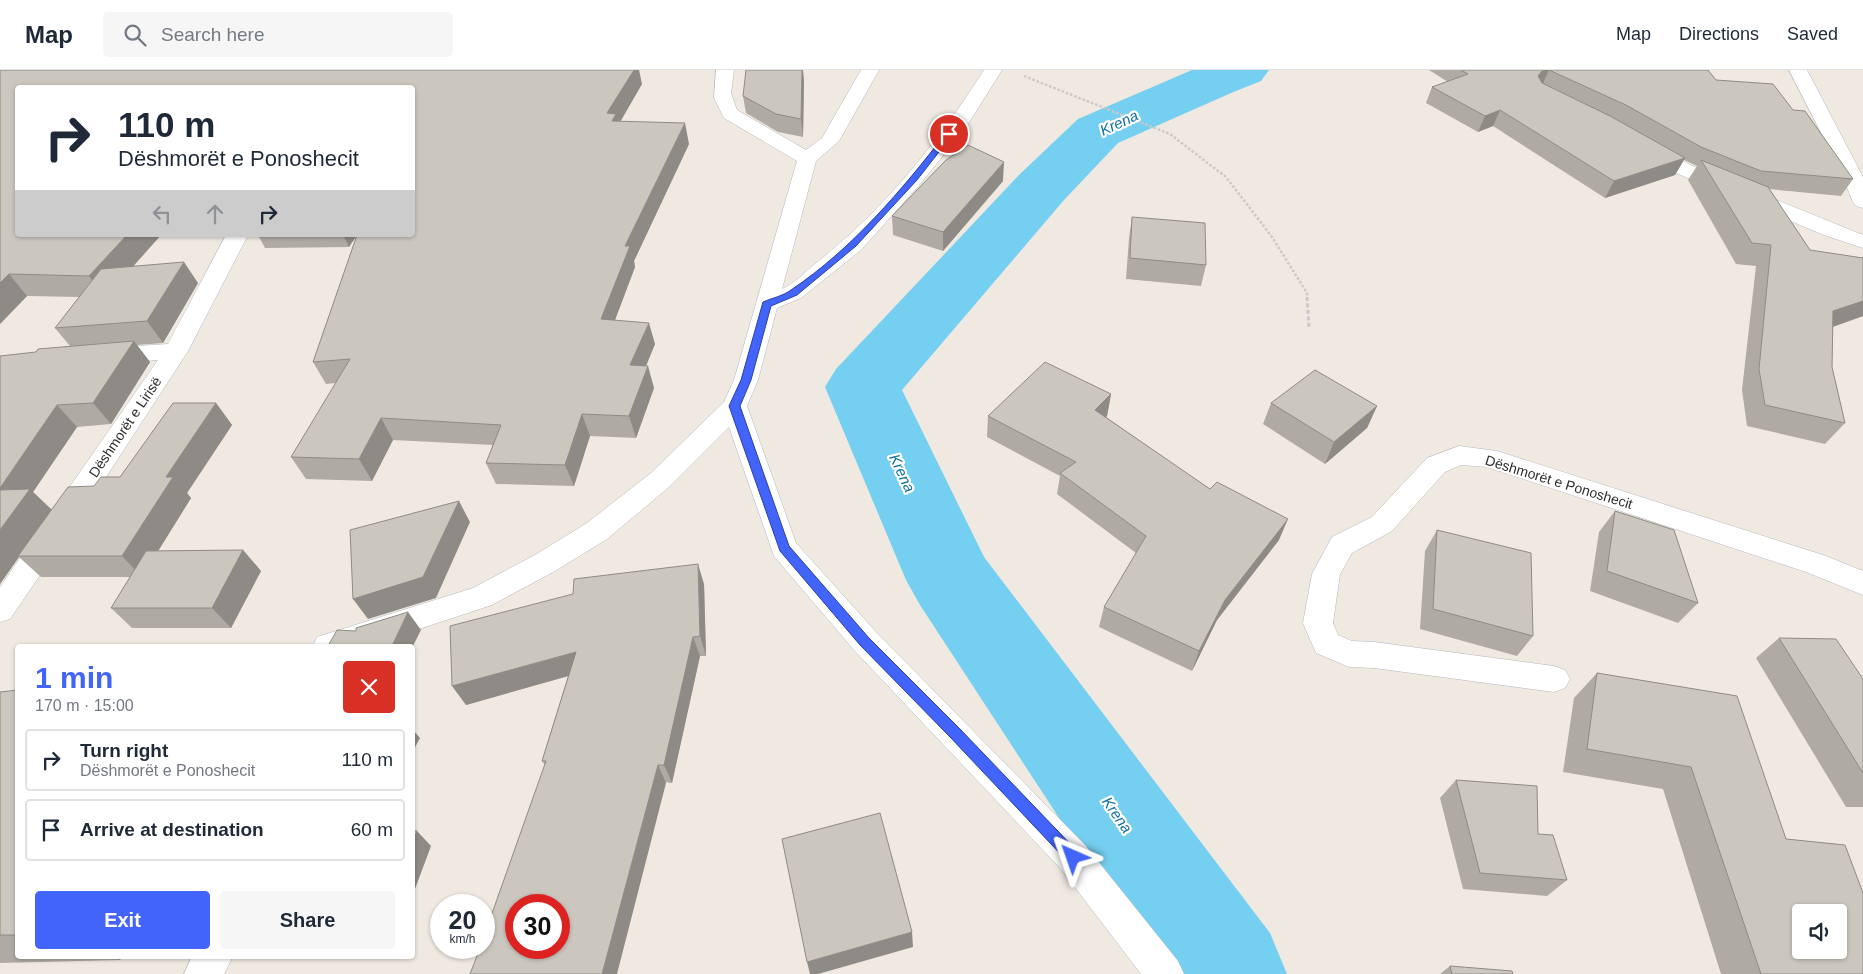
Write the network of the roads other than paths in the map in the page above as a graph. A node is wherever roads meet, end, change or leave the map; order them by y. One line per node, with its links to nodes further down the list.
1 (725, 70): 6 (street)
2 (870, 70): 6 (street)
3 (993, 70): 10 (street)
4 (1798, 70): 7 (street)
5 (1634, 141): 9 (street)
6 (807, 159): 10 (street)
7 (1863, 202)
8 (236, 237): 11 (street, Dëshmorët e Lirisë)
9 (1863, 242)
10 (766, 304): 13 (street)
11 (176, 351): 12 (street); 15 (street, Dëshmorët e Lirisë)
12 (87, 358)
13 (735, 406): 16 (street); 20 (street)
14 (1863, 583): 17 (street, Dëshmorët e Ponoshecit)
15 (0, 610)
16 (334, 644)
17 (1554, 678)
18 (212, 959): 19 (street)
19 (203, 974)
20 (1165, 974)

